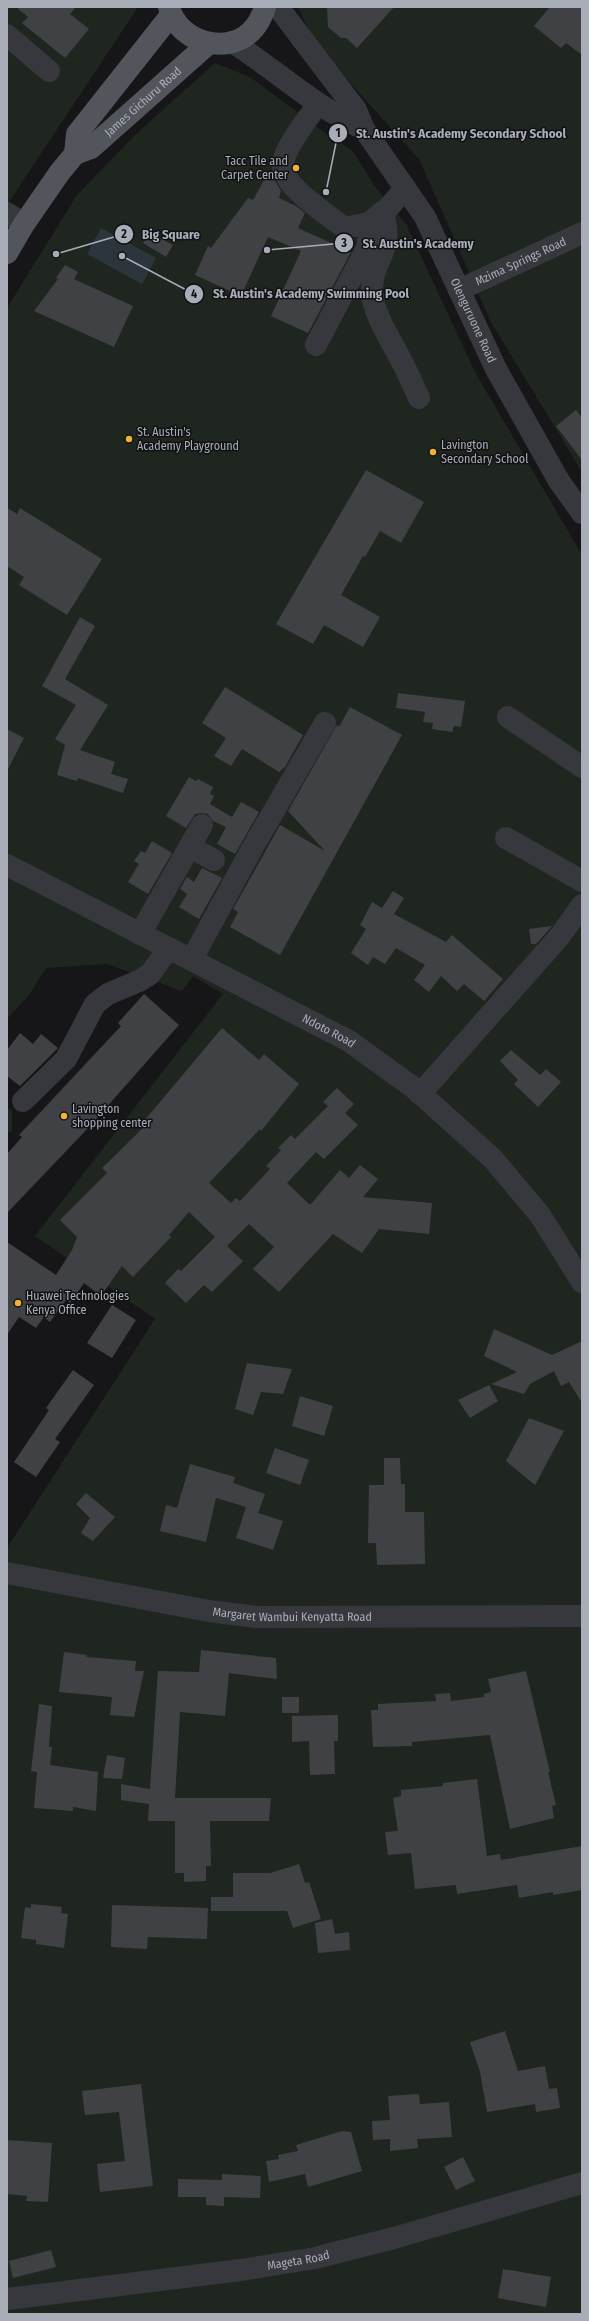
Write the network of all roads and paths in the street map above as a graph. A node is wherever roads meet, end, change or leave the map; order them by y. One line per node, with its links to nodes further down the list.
1 (265, 7): 5 (main road)
2 (278, 7): 9 (street, Olenguruone Road)
3 (170, 11): 6 (main road); 10 (main road, James Gichuru Road)
4 (7, 35): 7 (street)
5 (232, 42): 6 (main road); 8 (street)
6 (208, 44): 10 (main road, James Gichuru Road)
7 (49, 71)
8 (318, 104): 9 (street); 13 (street)
9 (364, 129): 11 (street, Olenguruone Road)
10 (75, 154): 12 (main road, James Gichuru Road)
11 (405, 188): 13 (street); 16 (street, Olenguruone Road)
12 (15, 218): 15 (main road, James Gichuru Road)
13 (375, 218): 17 (street); 18 (street)
14 (582, 233): 16 (street, Mzima Springs Road)
15 (7, 253)
16 (459, 290): 19 (street, Olenguruone Road)
17 (316, 345)
18 (419, 398)
19 (582, 513)
20 (508, 717): 22 (street)
21 (325, 723): 32 (street)
22 (582, 767)
23 (202, 825): 25 (street)
24 (506, 838): 28 (street)
25 (190, 847): 26 (street); 30 (street)
26 (214, 860)
27 (7, 865): 30 (street, Ndoto Road)
28 (582, 881)
29 (582, 906): 33 (street)
30 (140, 934): 31 (street, Ndoto Road)
31 (169, 948): 32 (street, Ndoto Road); 34 (street)
32 (192, 959): 33 (street, Ndoto Road)
33 (420, 1094): 35 (street, Ndoto Road)
34 (23, 1102)
35 (582, 1282)
36 (7, 1572): 37 (street, Margaret Wambui Kenyatta Road)
37 (582, 1616)
38 (582, 2183): 39 (street, Mageta Road)
39 (7, 2299)

